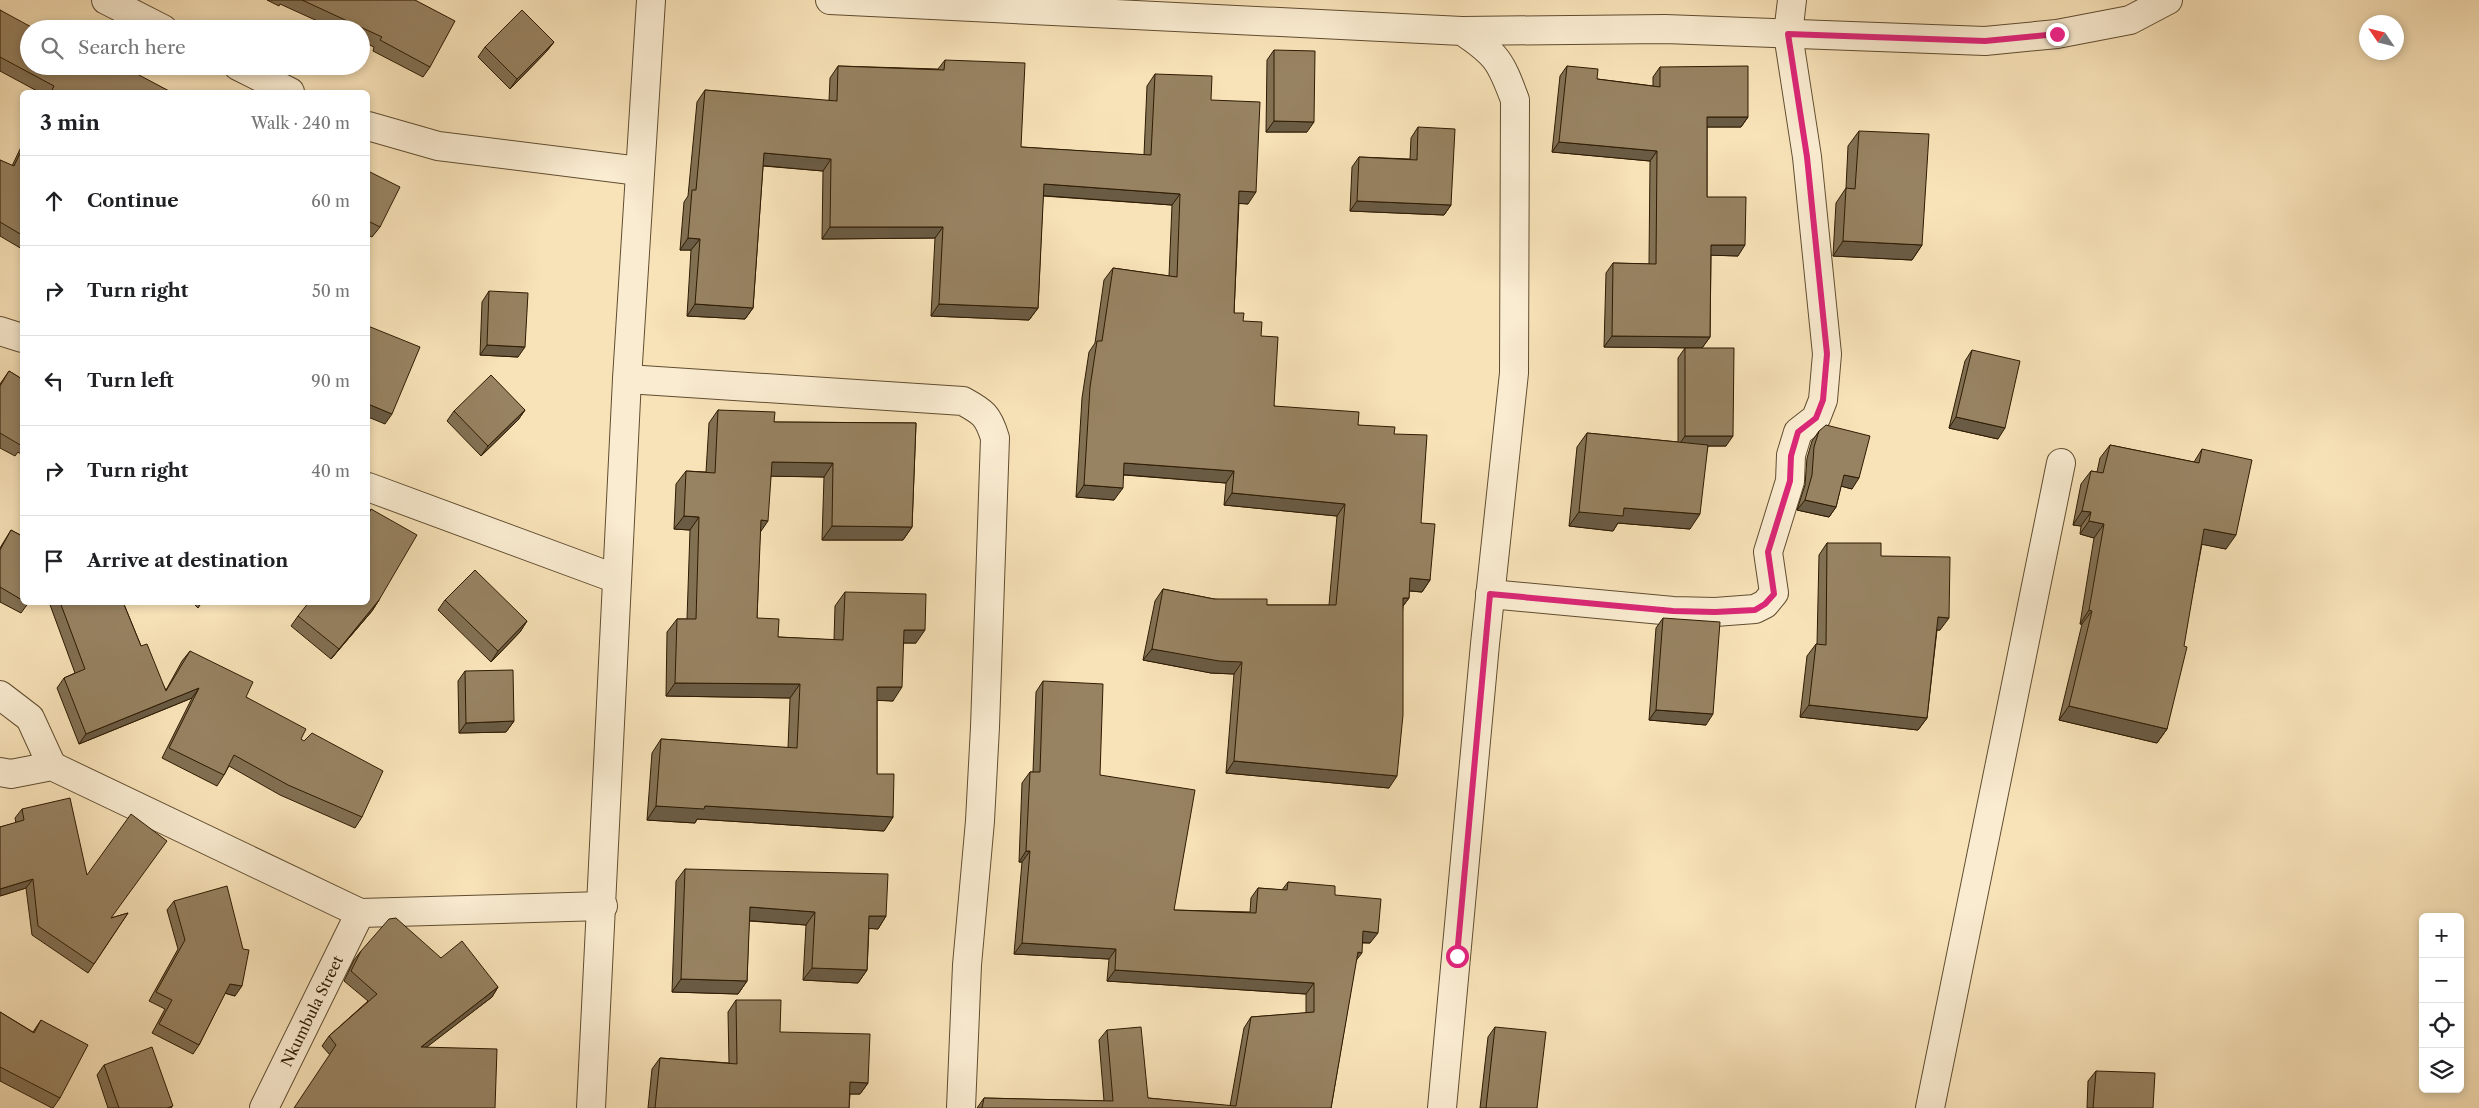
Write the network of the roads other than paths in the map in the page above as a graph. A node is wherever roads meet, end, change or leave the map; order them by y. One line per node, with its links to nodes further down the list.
1 (106, 0): 6 (street)
2 (651, 0): 12 (street)
3 (830, 0): 7 (street)
4 (1792, 0): 8 (street)
5 (2168, 0): 8 (street)
6 (145, 20)
7 (1462, 31): 8 (street); 19 (street)
8 (1788, 34): 19 (street)
9 (256, 75): 10 (street)
10 (286, 90)
11 (370, 127): 12 (street)
12 (639, 171): 15 (street)
13 (0, 330): 14 (street)
14 (20, 337)
15 (627, 379): 18 (street); 27 (street)
16 (2061, 463): 29 (street)
17 (370, 488): 18 (street)
18 (617, 579): 23 (street)
19 (1490, 594): 28 (street)
20 (0, 695): 21 (street)
21 (52, 766): 22 (street); 24 (street)
22 (0, 772)
23 (603, 906): 24 (street); 26 (street)
24 (360, 913): 25 (street, Nkumbula Street)
25 (264, 1108)
26 (591, 1108)
27 (961, 1108)
28 (1442, 1108)
29 (1930, 1108)

